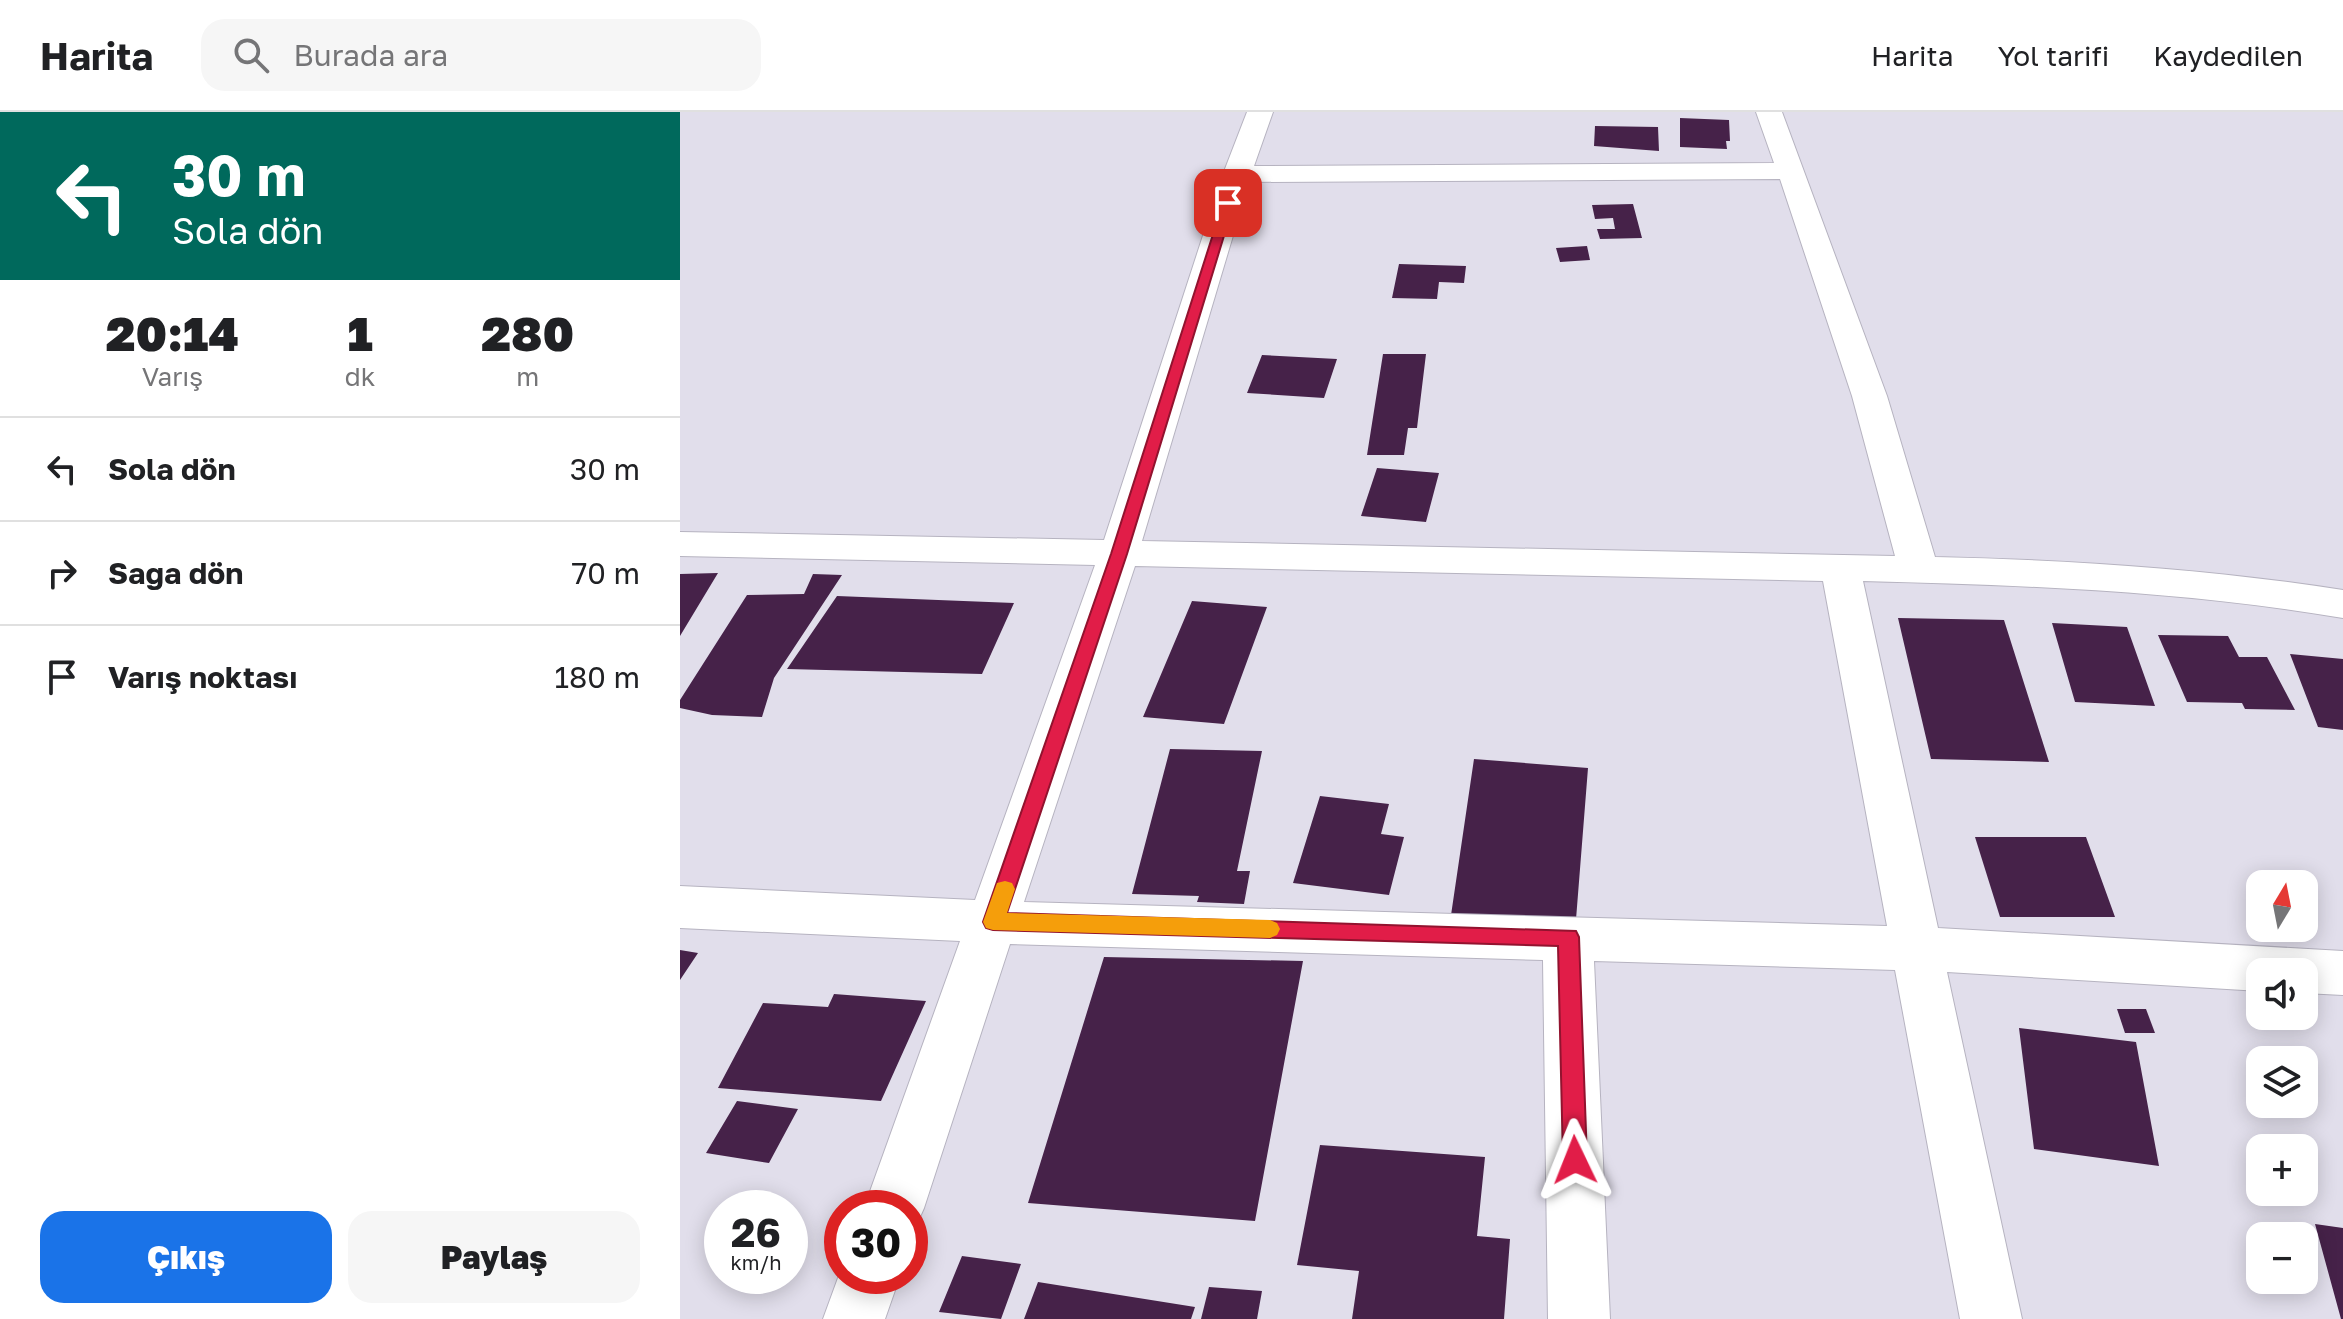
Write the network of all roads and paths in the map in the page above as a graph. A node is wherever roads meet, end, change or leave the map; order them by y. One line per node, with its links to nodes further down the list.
1 (1260, 112): 4 (street)
2 (1769, 112): 3 (street)
3 (1791, 171): 4 (street); 8 (street)
4 (1237, 174): 6 (street)
5 (680, 544): 6 (street)
6 (1119, 554): 7 (street); 11 (street)
7 (1840, 568): 8 (street); 13 (street)
8 (1918, 569): 9 (street)
9 (2343, 604)
10 (680, 907): 11 (street)
11 (993, 922): 12 (street); 15 (street)
12 (1568, 937): 13 (street); 18 (street)
13 (1917, 949): 14 (street); 19 (street)
14 (2338, 983)
15 (900, 1190)
16 (863, 1294): 17 (street)
17 (854, 1319)
18 (1579, 1319)
19 (1991, 1319)

